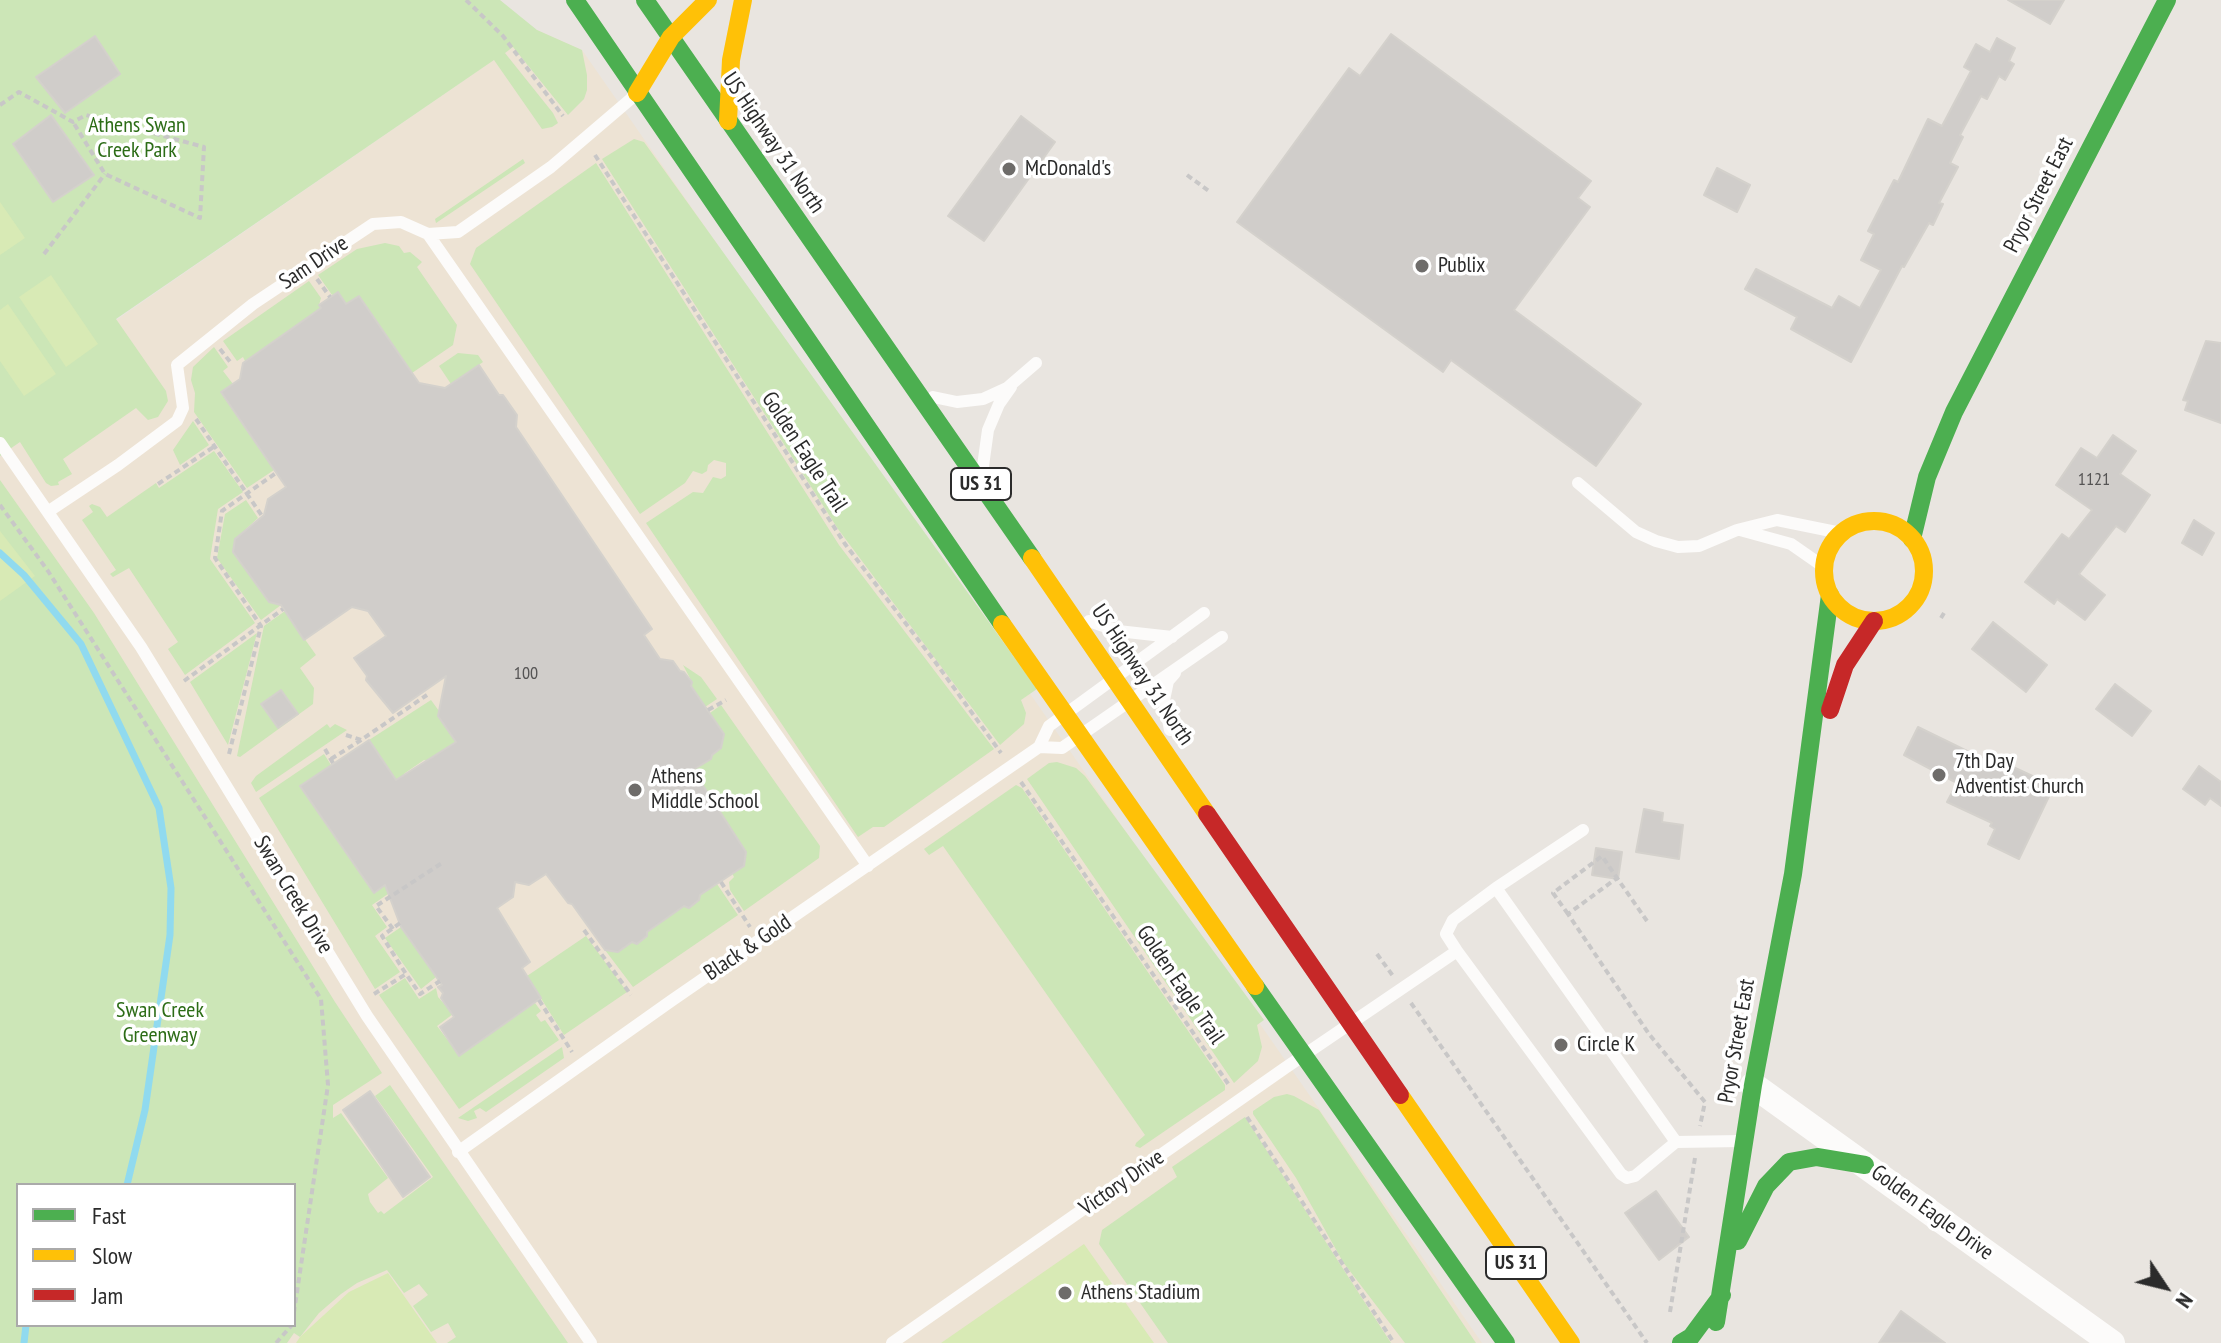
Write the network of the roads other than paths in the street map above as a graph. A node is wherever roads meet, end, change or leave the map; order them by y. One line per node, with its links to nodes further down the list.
1 (575, 0): 7 (main road, US 31)
2 (645, 0): 6 (main road, US 31)
3 (708, 0): 6 (main road)
4 (743, 0): 8 (main road)
5 (2167, 0): 13 (main road, Pryor Street East)
6 (671, 37): 7 (main road); 8 (main road, US Highway 31 North / US 31)
7 (637, 93): 9 (lane, Sam Drive); 33 (main road, US 31)
8 (728, 121): 12 (main road, US Highway 31 North / US 31)
9 (428, 234): 19 (lane, Sam Drive); 39 (lane)
10 (1036, 363): 11 (lane)
11 (1018, 379): 12 (lane); 17 (lane)
12 (915, 390): 17 (main road, US Highway 31 North / US 31)
13 (1954, 412): 15 (main road, Pryor Street East); 22 (main road, Pryor Street East)
14 (0, 443): 19 (lane, Swan Creek Drive)
15 (1908, 478)
16 (1578, 483): 21 (lane)
17 (984, 489): 25 (main road, US Highway 31 North / US 31)
18 (1887, 504): 20 (main road)
19 (49, 511): 47 (lane, Swan Creek Drive)
20 (1848, 529): 21 (lane); 22 (main road); 23 (main road)
21 (1737, 530): 23 (lane)
22 (1912, 539): 27 (main road)
23 (1824, 567): 24 (main road)
24 (1830, 595): 27 (main road); 36 (main road, Pryor Street East)
25 (1066, 607): 28 (lane); 31 (main road, US Highway 31 North / US 31)
26 (1204, 613): 28 (lane, Black & Gold)
27 (1874, 621): 36 (main road, Pryor Street East)
28 (1172, 637): 31 (lane, Black & Gold)
29 (1222, 637): 30 (lane, Black & Gold)
30 (1179, 667): 32 (lane, Black & Gold); 37 (lane)
31 (1115, 678): 32 (main road, US Highway 31 North / US 31); 33 (lane, Black & Gold)
32 (1131, 701): 34 (lane, Black & Gold); 37 (main road, US Highway 31 North / US 31)
33 (1065, 715): 34 (main road, US 31); 35 (lane, Black & Gold)
34 (1080, 737): 35 (lane, Black & Gold); 43 (main road, US 31)
35 (1039, 747): 39 (lane, Black & Gold)
36 (1812, 747): 44 (main road, Pryor Street East)
37 (1186, 783): 42 (main road, US Highway 31 North / US 31)
38 (1583, 830): 40 (lane)
39 (868, 866): 47 (lane, Black & Gold)
40 (1496, 888): 41 (lane); 46 (lane)
41 (1457, 951): 42 (lane, Victory Drive); 46 (lane)
42 (1352, 1024): 43 (lane, Victory Drive); 54 (main road, US Highway 31 North / US 31)
43 (1305, 1056): 52 (lane, Victory Drive); 53 (main road, US 31)
44 (1753, 1085): 45 (main road, Pryor Street East); 48 (street, Golden Eagle Drive)
45 (1744, 1140): 46 (lane); 49 (main road, Pryor Street East)
46 (1676, 1142)
47 (458, 1152): 51 (lane, Swan Creek Drive)
48 (1865, 1165): 49 (main road); 57 (street, Golden Eagle Drive)
49 (1726, 1263): 50 (main road, Pryor Street East)
50 (1722, 1295): 55 (main road); 56 (main road, Pryor Street East)
51 (591, 1343)
52 (892, 1343)
53 (1506, 1343)
54 (1571, 1343)
55 (1681, 1343)
56 (1711, 1343)
57 (2112, 1343)

